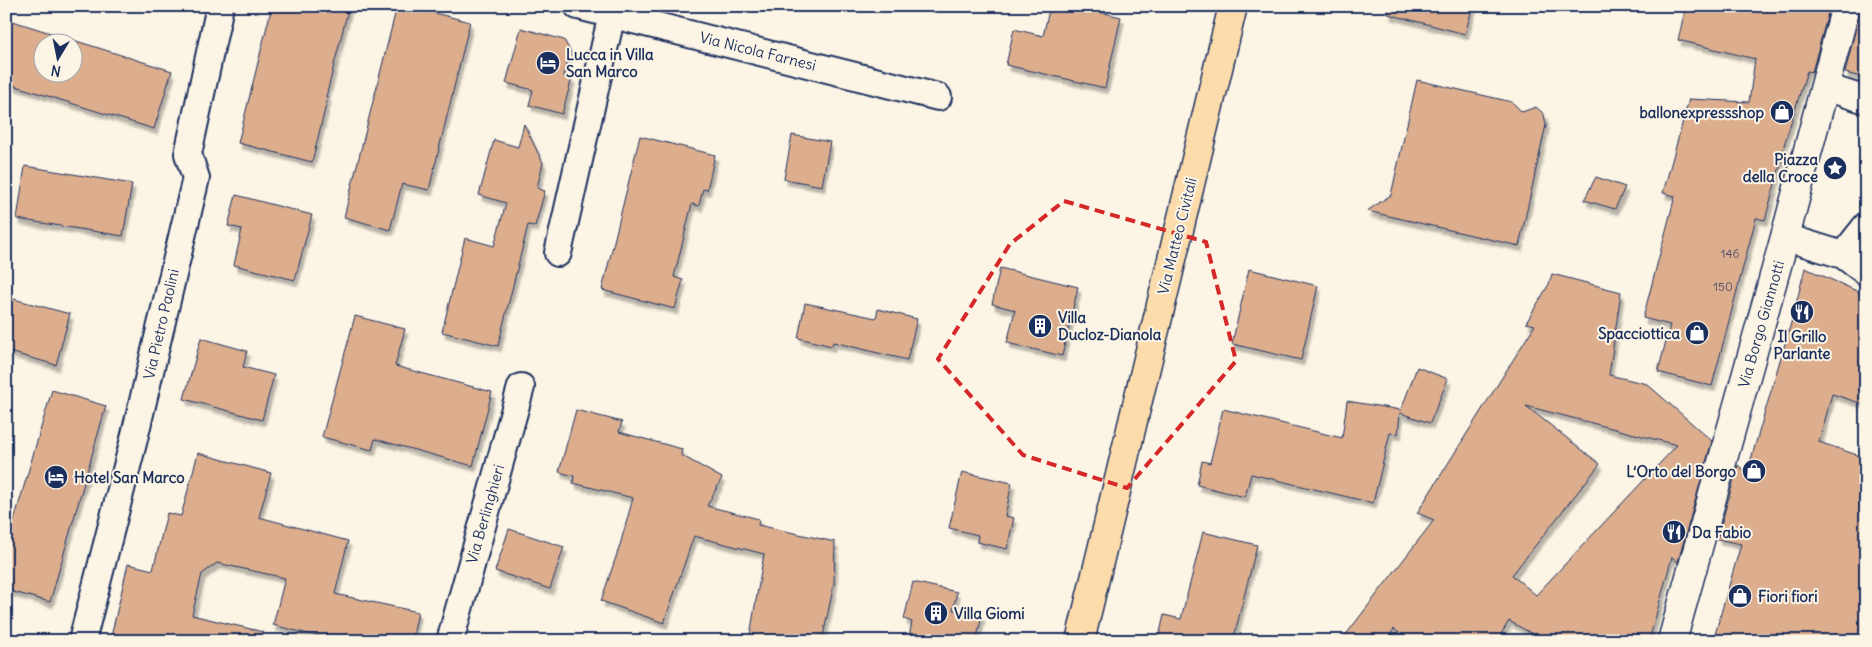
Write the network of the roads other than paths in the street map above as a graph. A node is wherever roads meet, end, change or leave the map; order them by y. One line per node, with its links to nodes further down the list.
1 (220, 6): 15 (street, Via Pietro Paolini)
2 (578, 6): 5 (street, Via Nicola Farnesi)
3 (1233, 6): 17 (main road, Via Matteo Civitali)
4 (1846, 6): 6 (street, Via Borgo Giannotti)
5 (612, 14): 7 (street, Via Nicola Farnesi); 11 (street)
6 (1825, 87): 8 (street); 10 (street, Via Borgo Giannotti)
7 (938, 97)
8 (1866, 100)
9 (1866, 226): 12 (street)
10 (1785, 237): 12 (street); 18 (street, Via Borgo Giannotti)
11 (558, 253)
12 (1842, 255): 13 (street)
13 (1866, 272)
14 (521, 387): 16 (street, Via Berlinghieri)
15 (82, 641)
16 (450, 641)
17 (1080, 641)
18 (1672, 641)

